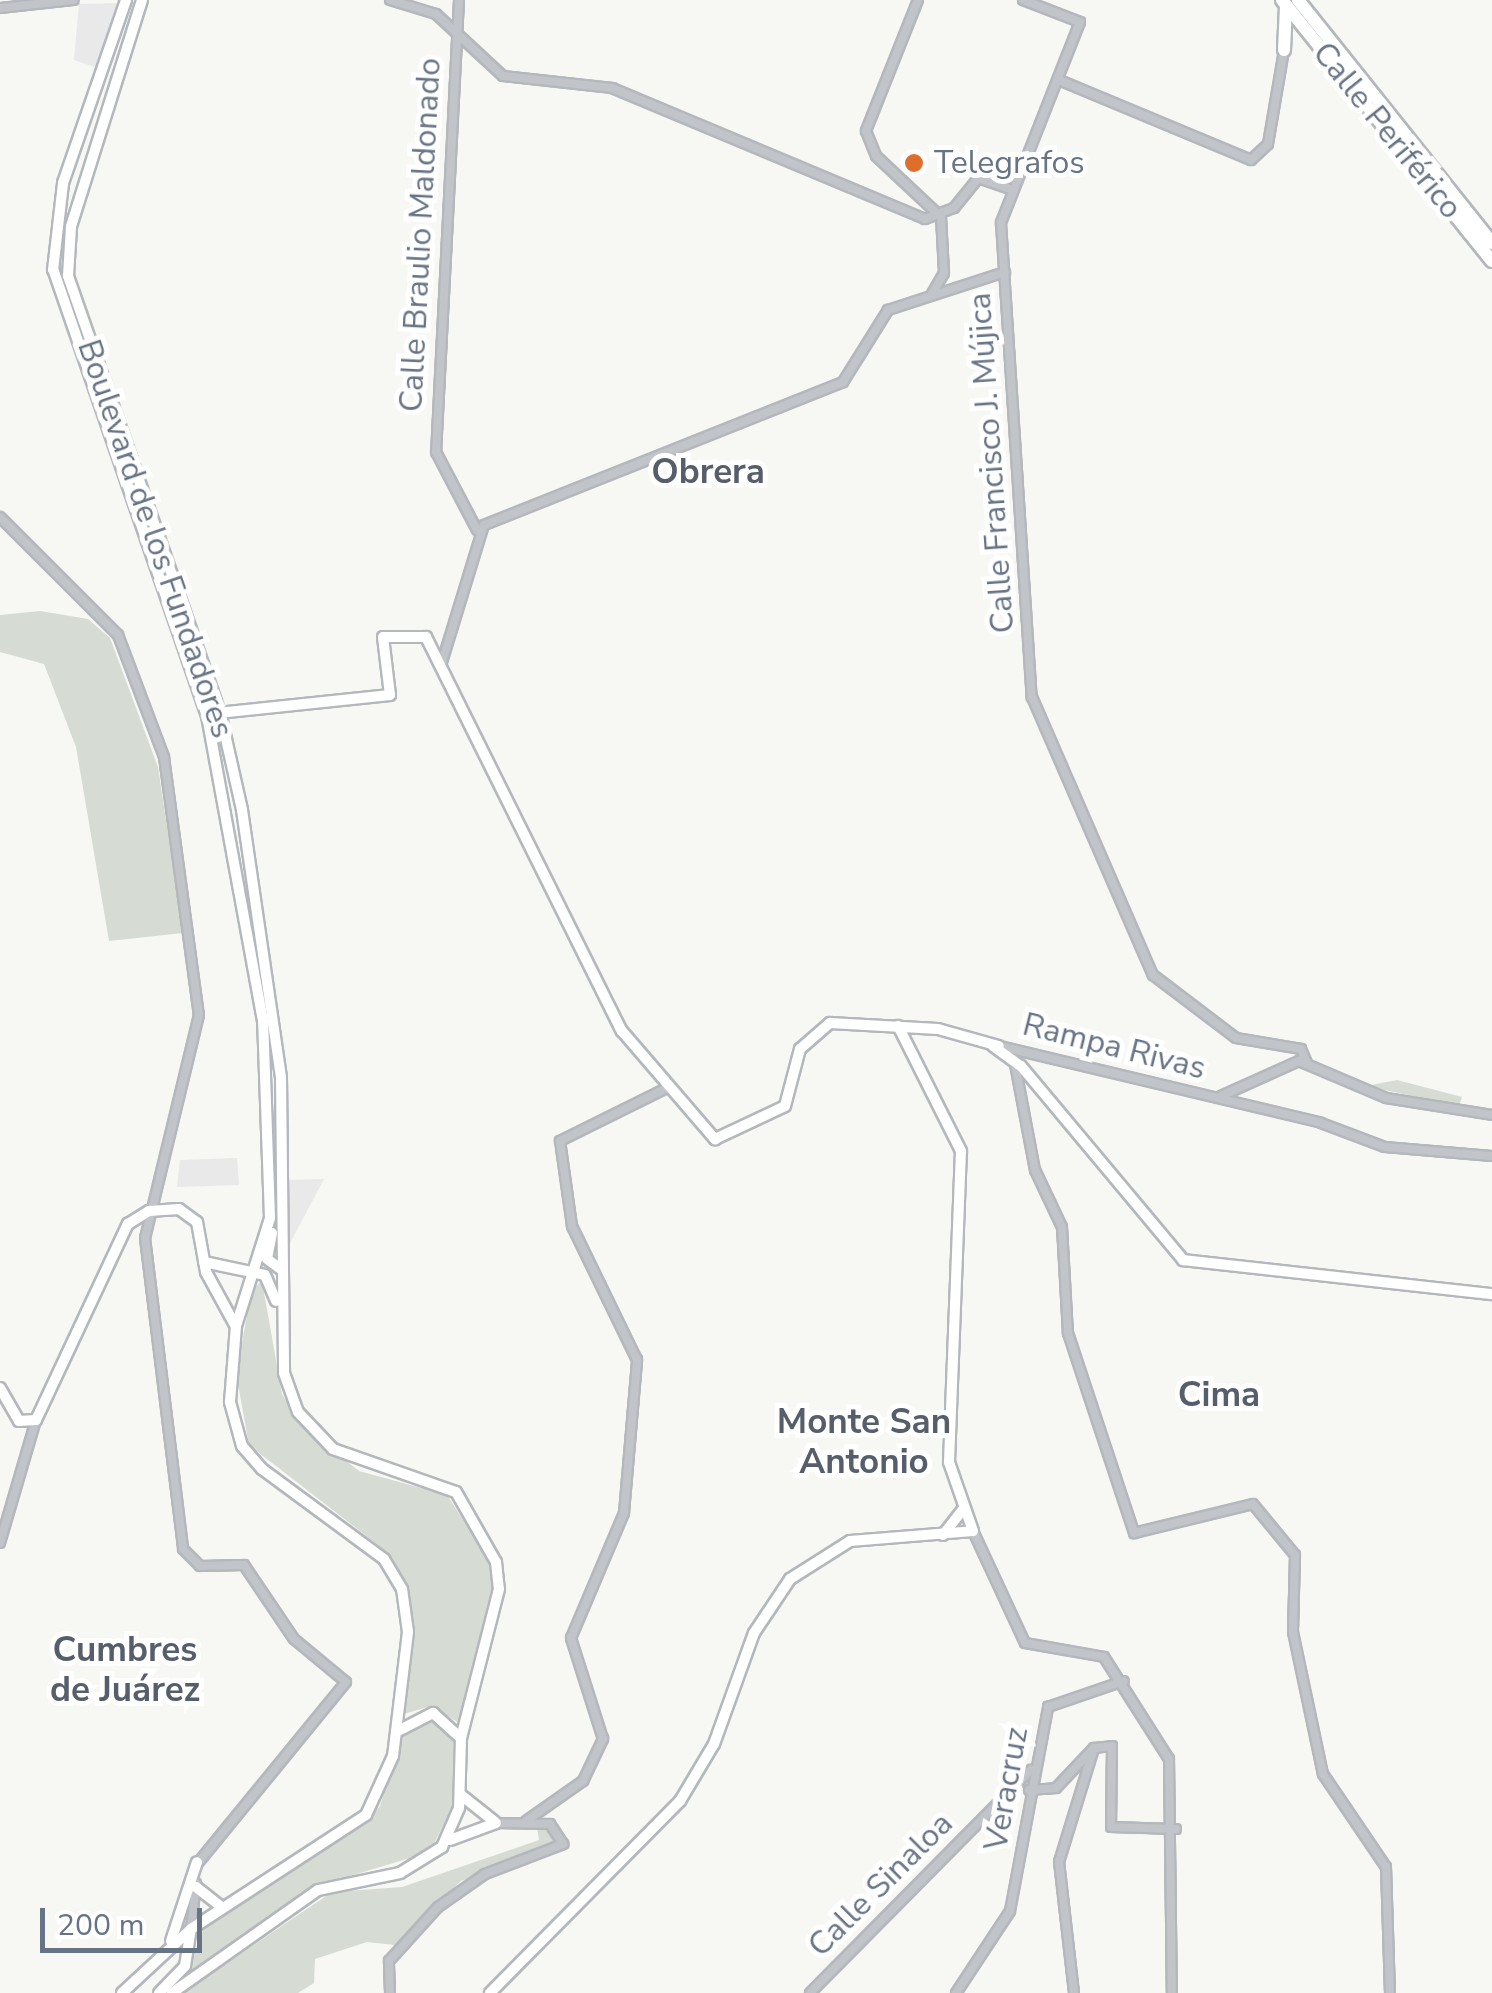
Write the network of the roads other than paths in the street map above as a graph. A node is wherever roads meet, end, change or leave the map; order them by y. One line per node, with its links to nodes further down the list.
1 (74, 0): 9 (street)
2 (126, 0): 27 (main road, Boulevard de los Fundadores)
3 (142, 0): 26 (main road, Boulevard de los Fundadores)
4 (390, 0): 10 (street)
5 (918, 0): 16 (street)
6 (1022, 0): 14 (street, Calle Francisco J. Mújica)
7 (1289, 1): 12 (highway, Calle Periférico); 13 (highway); 17 (highway, Calle Periférico)
8 (459, 2): 10 (street); 11 (street, Calle Braulio Maldonado)
9 (0, 8)
10 (436, 14): 11 (street)
11 (457, 36): 16 (street); 24 (street, Calle Braulio Maldonado)
12 (1313, 40): 13 (highway); 18 (highway, Calle Periférico)
13 (1284, 50): 14 (street)
14 (1058, 80): 15 (street, Calle Francisco J. Mújica)
15 (1010, 189): 16 (street); 19 (street, Calle Francisco J. Mújica)
16 (941, 217): 20 (street)
17 (1492, 243)
18 (1492, 261)
19 (1004, 272): 21 (street); 34 (street, Calle Francisco J. Mújica)
20 (944, 273): 21 (street); 22 (street)
21 (967, 283): 22 (street)
22 (932, 294): 24 (street)
23 (0, 517): 39 (street)
24 (477, 530): 25 (street)
25 (442, 662): 26 (main road); 35 (main road)
26 (220, 712): 27 (main road); 29 (main road, Boulevard de los Fundadores)
27 (207, 716): 28 (main road, Boulevard de los Fundadores)
28 (260, 1002): 29 (main road); 40 (main road, Boulevard de los Fundadores)
29 (276, 1024): 42 (main road, Boulevard de los Fundadores)
30 (898, 1026): 31 (main road); 35 (main road); 49 (main road)
31 (986, 1043): 32 (main road); 33 (main road)
32 (999, 1046): 36 (street, Rampa Rivas)
33 (1014, 1060): 44 (main road); 78 (street)
34 (1307, 1064): 36 (street); 37 (street)
35 (669, 1087): 60 (street)
36 (1216, 1097): 38 (street, Rampa Rivas)
37 (1492, 1115)
38 (1492, 1156)
39 (150, 1211): 41 (main road); 48 (main road); 64 (street)
40 (270, 1218): 42 (main road); 43 (main road, Boulevard de los Fundadores)
41 (204, 1262): 43 (main road); 45 (main road)
42 (282, 1270): 46 (main road, Boulevard de los Fundadores)
43 (252, 1272): 45 (main road, Boulevard de los Fundadores); 46 (main road)
44 (1492, 1294)
45 (236, 1326): 54 (main road, Boulevard de los Fundadores)
46 (282, 1328): 55 (main road, Boulevard de los Fundadores)
47 (0, 1388): 48 (main road)
48 (36, 1420): 52 (street)
49 (963, 1509): 50 (main road); 51 (main road)
50 (973, 1531): 51 (main road); 53 (street)
51 (940, 1538): 73 (main road)
52 (0, 1543)
53 (1124, 1682): 57 (street, Veracruz); 62 (street)
54 (396, 1732): 55 (main road); 66 (main road, Boulevard de los Fundadores)
55 (462, 1738): 59 (main road, Boulevard de los Fundadores)
56 (1094, 1748): 58 (street); 62 (street); 76 (street)
57 (1031, 1770): 58 (street, Veracruz); 74 (street, Calle Sinaloa)
58 (1029, 1790): 75 (street, Veracruz)
59 (460, 1795): 61 (main road); 63 (main road, Boulevard de los Fundadores)
60 (526, 1822): 61 (street); 72 (street)
61 (496, 1823): 63 (main road)
62 (1176, 1828): 77 (street)
63 (442, 1847): 71 (main road)
64 (197, 1862): 65 (street); 68 (main road)
65 (196, 1887): 66 (main road); 67 (street)
66 (222, 1907): 67 (main road, Boulevard de los Fundadores)
67 (191, 1928): 68 (main road, Boulevard de los Fundadores); 70 (main road)
68 (164, 1952): 69 (main road, Boulevard de los Fundadores)
69 (122, 1993)
70 (159, 1993)
71 (172, 1993)
72 (390, 1993)
73 (490, 1993)
74 (810, 1993)
75 (956, 1993)
76 (1074, 1993)
77 (1172, 1993)
78 (1390, 1993)

